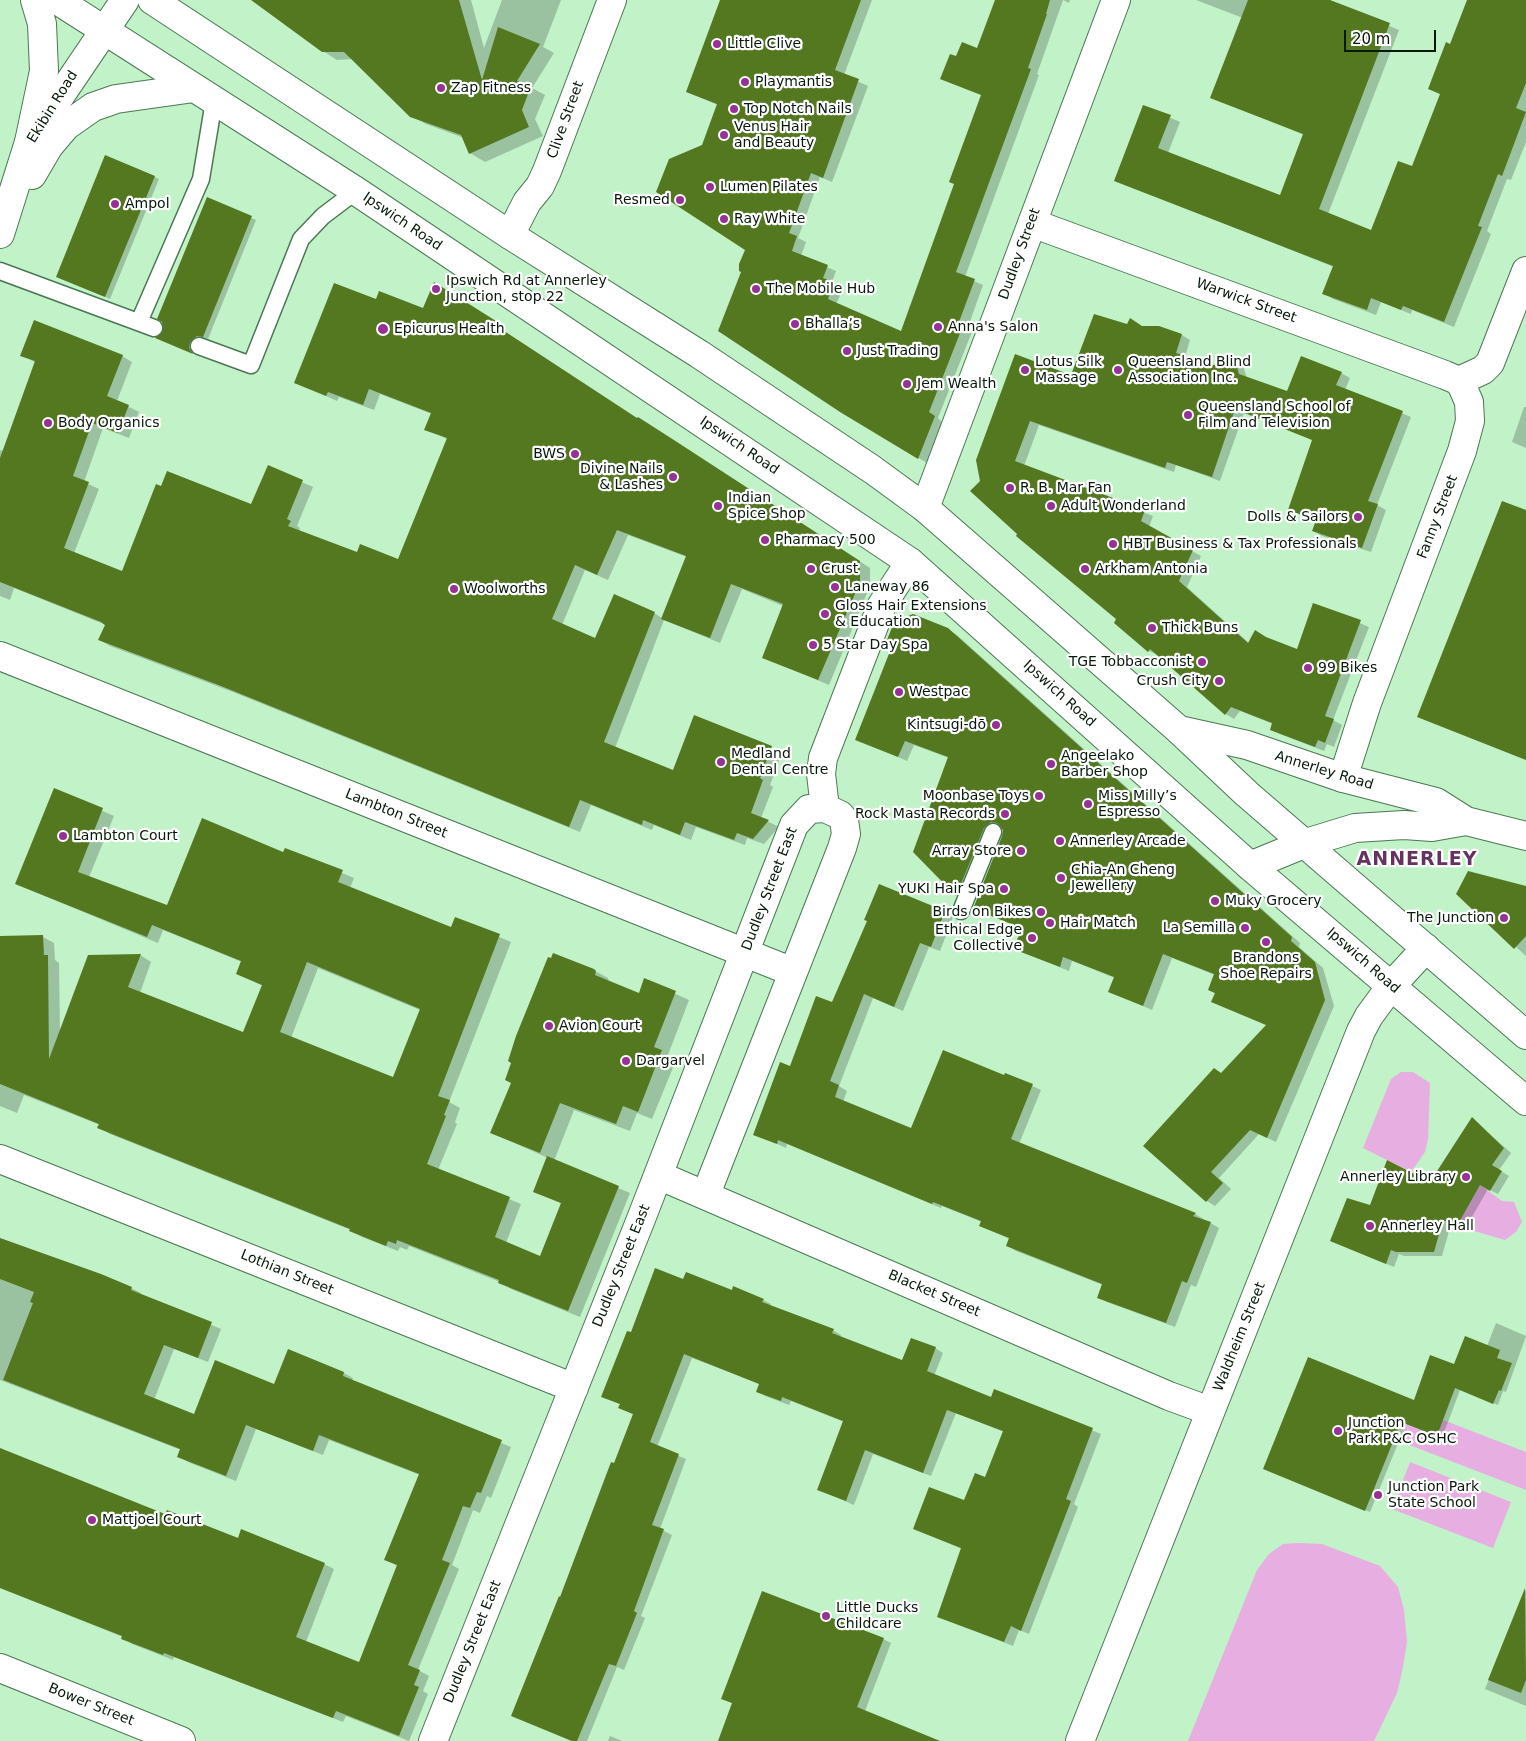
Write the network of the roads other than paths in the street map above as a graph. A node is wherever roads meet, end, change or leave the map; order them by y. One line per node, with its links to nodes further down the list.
1 (35, 0): 9 (main road)
2 (57, 0): 7 (main road, Ipswich Road)
3 (125, 0): 7 (main road, Ekibin Road)
4 (152, 0): 13 (main road)
5 (612, 0): 13 (main road, Clive Street)
6 (1116, 0): 11 (main road, Dudley Street)
7 (105, 29): 8 (main road, Ipswich Road); 9 (main road, Ekibin Road)
8 (204, 95): 10 (main road, Ipswich Road); 12 (main road, Ekibin Road); 14 (lane)
9 (29, 142): 12 (main road, Ekibin Road)
10 (356, 192): 16 (lane); 19 (main road, Ipswich Road)
11 (1032, 222): 17 (main road, Warwick Street); 18 (main road, Dudley Street)
12 (2, 230)
13 (510, 235): 18 (main road)
14 (0, 271)
15 (1526, 271): 17 (main road)
16 (199, 346)
17 (1459, 382): 22 (main road, Fanny Street)
18 (925, 508): 21 (main road)
19 (910, 562): 23 (main road); 28 (main road, Ipswich Road)
20 (0, 656): 31 (main road, Lambton Street)
21 (1179, 730): 22 (main road, Annerley Road); 27 (main road)
22 (1343, 778): 24 (main road, Annerley Road)
23 (825, 808): 31 (main road, Dudley Street East); 32 (main road)
24 (1466, 821): 26 (main road, Annerley Road); 27 (main road, Annerley Road)
25 (993, 832): 29 (lane)
26 (1526, 836)
27 (1306, 843): 28 (main road, Annerley Road); 30 (main road)
28 (1250, 866): 33 (main road, Ipswich Road)
29 (962, 911)
30 (1426, 948): 33 (main road, Waldheim Street); 34 (main road)
31 (745, 952): 32 (main road, Lambton Street); 37 (main road, Dudley Street East)
32 (793, 972): 38 (main road)
33 (1391, 986): 35 (main road, Ipswich Road); 40 (main road, Waldheim Street)
34 (1526, 1035)
35 (1526, 1101)
36 (0, 1159): 39 (main road, Lothian Street)
37 (658, 1175): 38 (main road, Blacket Street); 39 (main road, Dudley Street East)
38 (706, 1194): 40 (main road, Blacket Street)
39 (574, 1388): 43 (main road, Dudley Street East)
40 (1210, 1411): 44 (main road, Waldheim Street)
41 (0, 1668): 42 (main road, Bower Street)
42 (182, 1741)
43 (434, 1741)
44 (1080, 1741)

